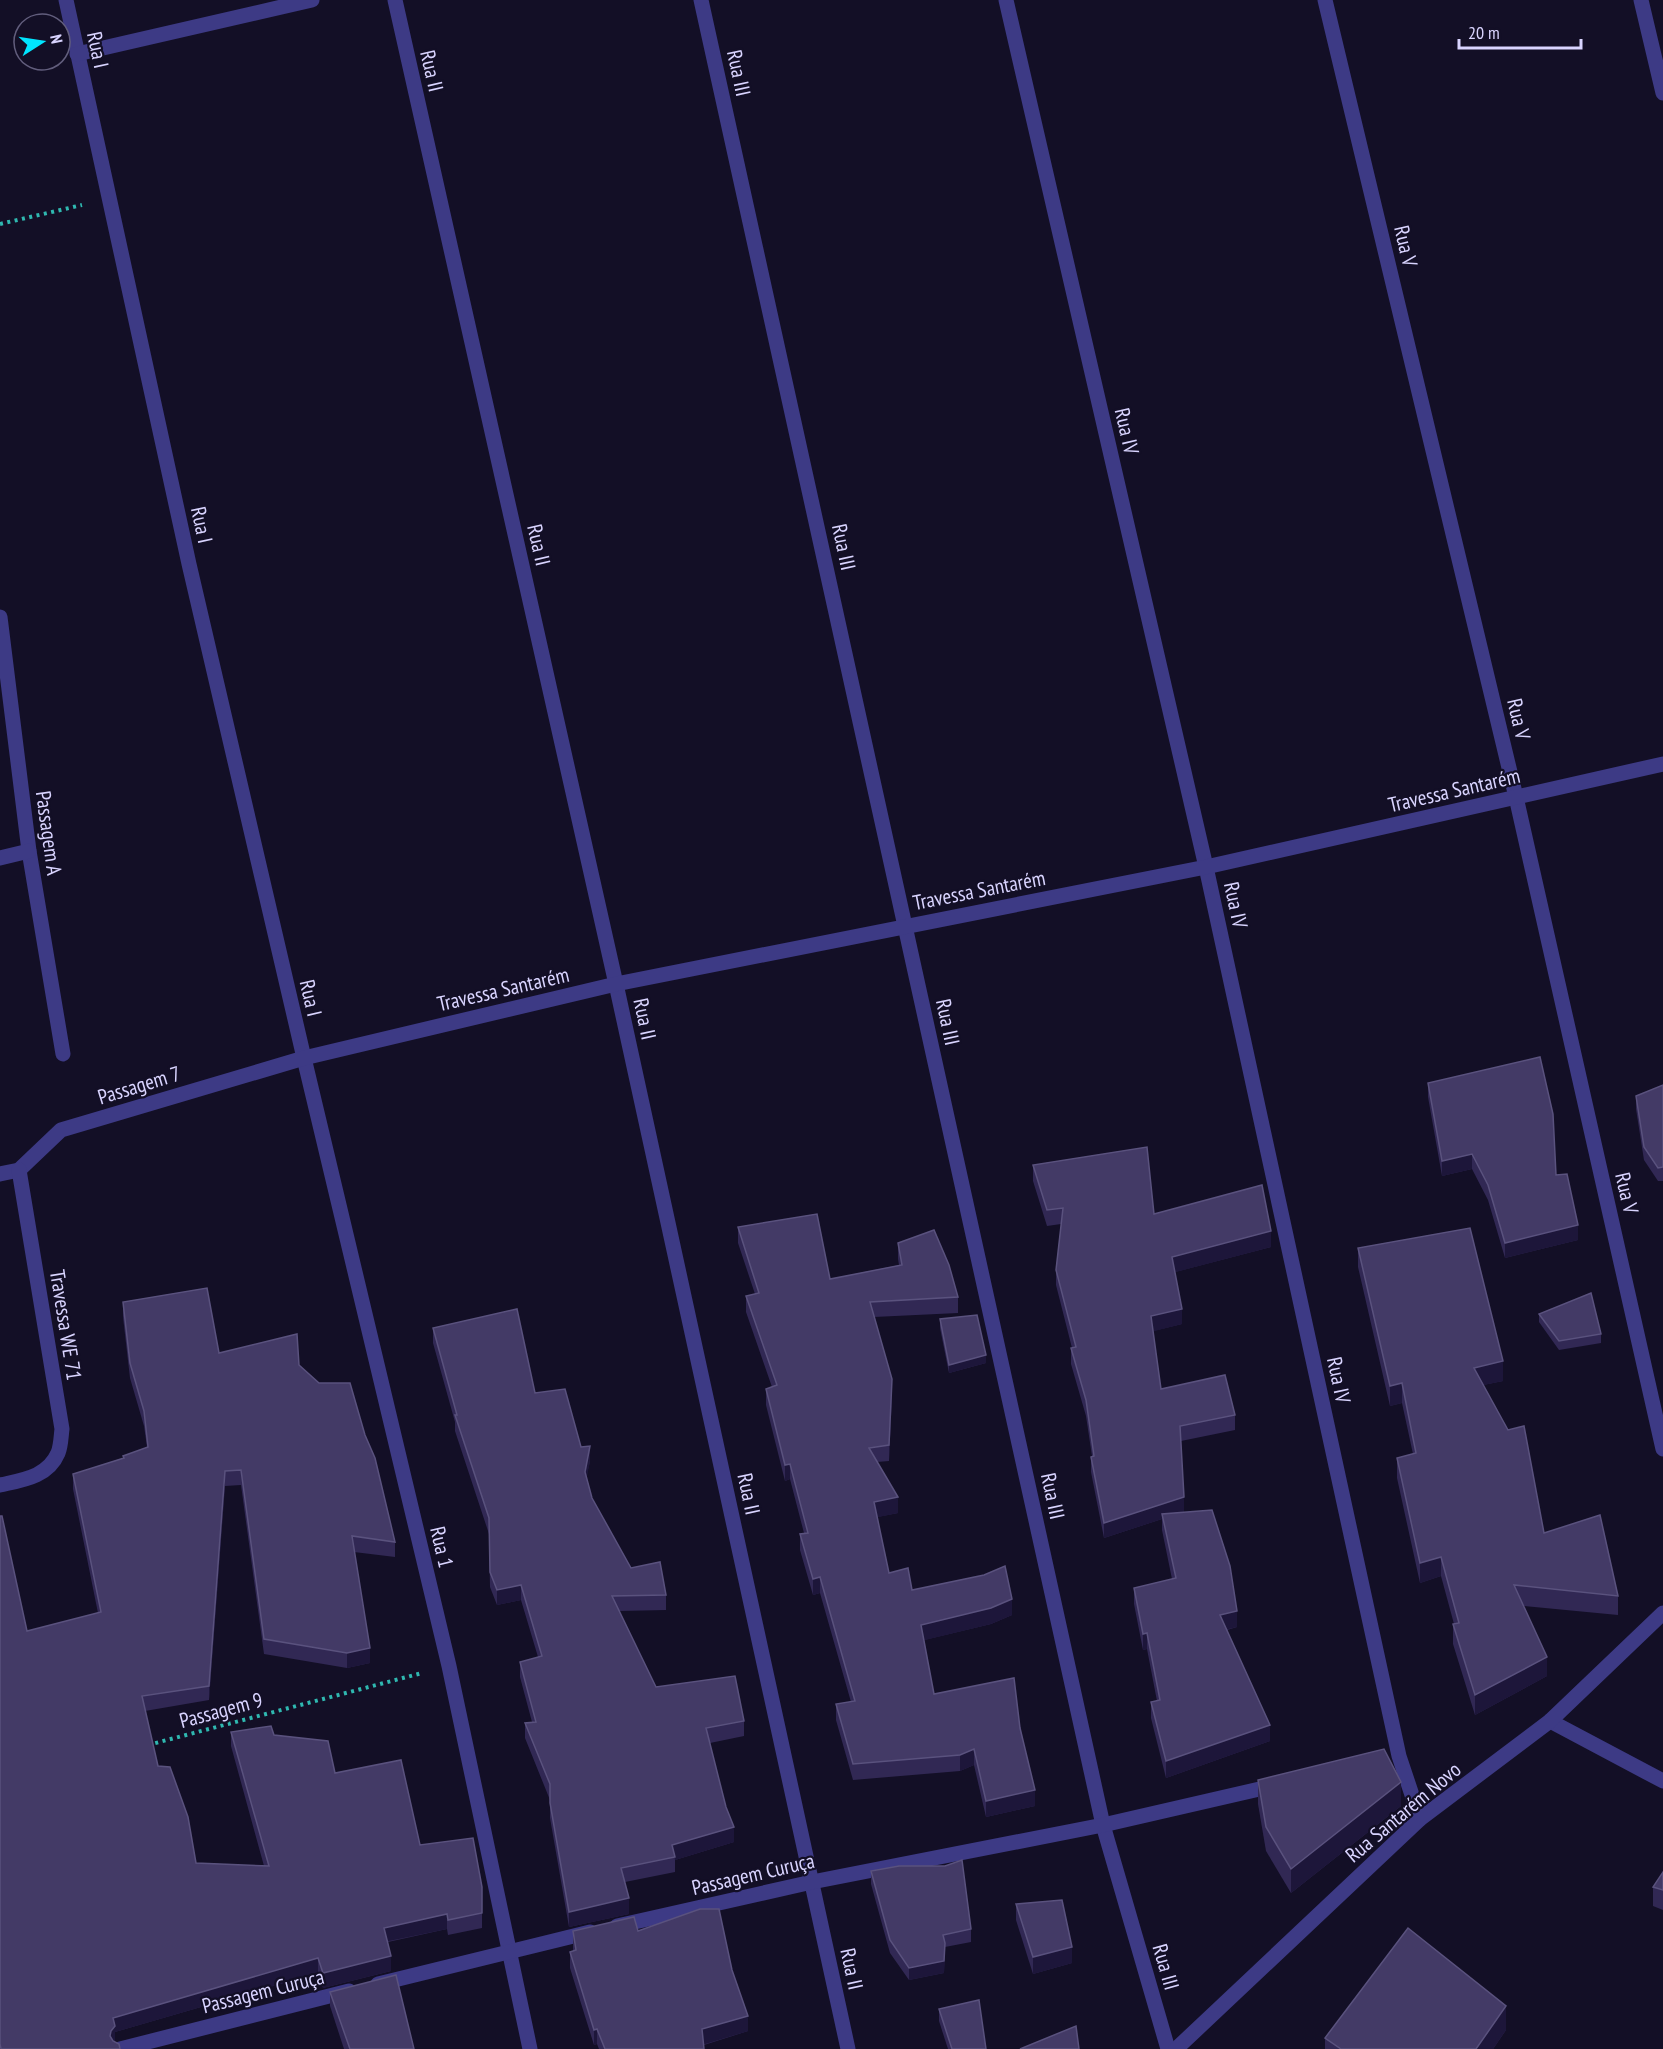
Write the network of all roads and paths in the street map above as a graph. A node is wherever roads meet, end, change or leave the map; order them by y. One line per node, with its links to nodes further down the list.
1 (66, 0): 8 (street, Rua I)
2 (312, 0): 8 (street)
3 (394, 0): 19 (street, Rua II)
4 (701, 0): 18 (street, Rua III)
5 (1006, 0): 17 (street, Rua IV)
6 (1325, 0): 14 (street, Rua V)
7 (1641, 0): 9 (street)
8 (77, 54): 10 (street, Rua I)
9 (1663, 93)
10 (108, 198): 11 (path); 21 (street, Rua I)
11 (0, 224)
12 (0, 617): 15 (street, Passagem A)
13 (1663, 764): 14 (street, Travessa Santarém)
14 (1516, 797): 17 (street, Travessa Santarém); 24 (street, Rua V)
15 (29, 851): 16 (street); 20 (street, Passagem A)
16 (0, 858)
17 (1206, 867): 18 (street, Travessa Santarém); 32 (street, Rua IV)
18 (906, 926): 19 (street, Travessa Santarém); 33 (street, Rua III)
19 (616, 984): 21 (street, Travessa Santarém); 34 (street, Rua II)
20 (63, 1054)
21 (304, 1058): 22 (street, Passagem 7); 27 (street, Rua 1)
22 (19, 1170): 23 (street); 25 (street, Travessa WE 71)
23 (0, 1174)
24 (1663, 1449)
25 (0, 1485)
26 (1663, 1613): 28 (street, Rua Santarém Novo)
27 (449, 1666): 29 (path, Passagem 9); 35 (street, Rua 1)
28 (1550, 1721): 31 (street); 32 (street, Rua Santarém Novo)
29 (138, 1747)
30 (1297, 1780): 33 (street, Passagem Curuça)
31 (1663, 1781)
32 (1420, 1819): 40 (street, Rua Santarém Novo)
33 (1103, 1825): 34 (street, Passagem Curuça); 39 (street, Rua III)
34 (812, 1882): 35 (street, Passagem Curuça); 38 (street, Rua II)
35 (509, 1951): 36 (street, Passagem Curuça); 37 (street, Rua 1)
36 (120, 2049)
37 (530, 2049)
38 (848, 2049)
39 (1168, 2049)
40 (1176, 2049)

